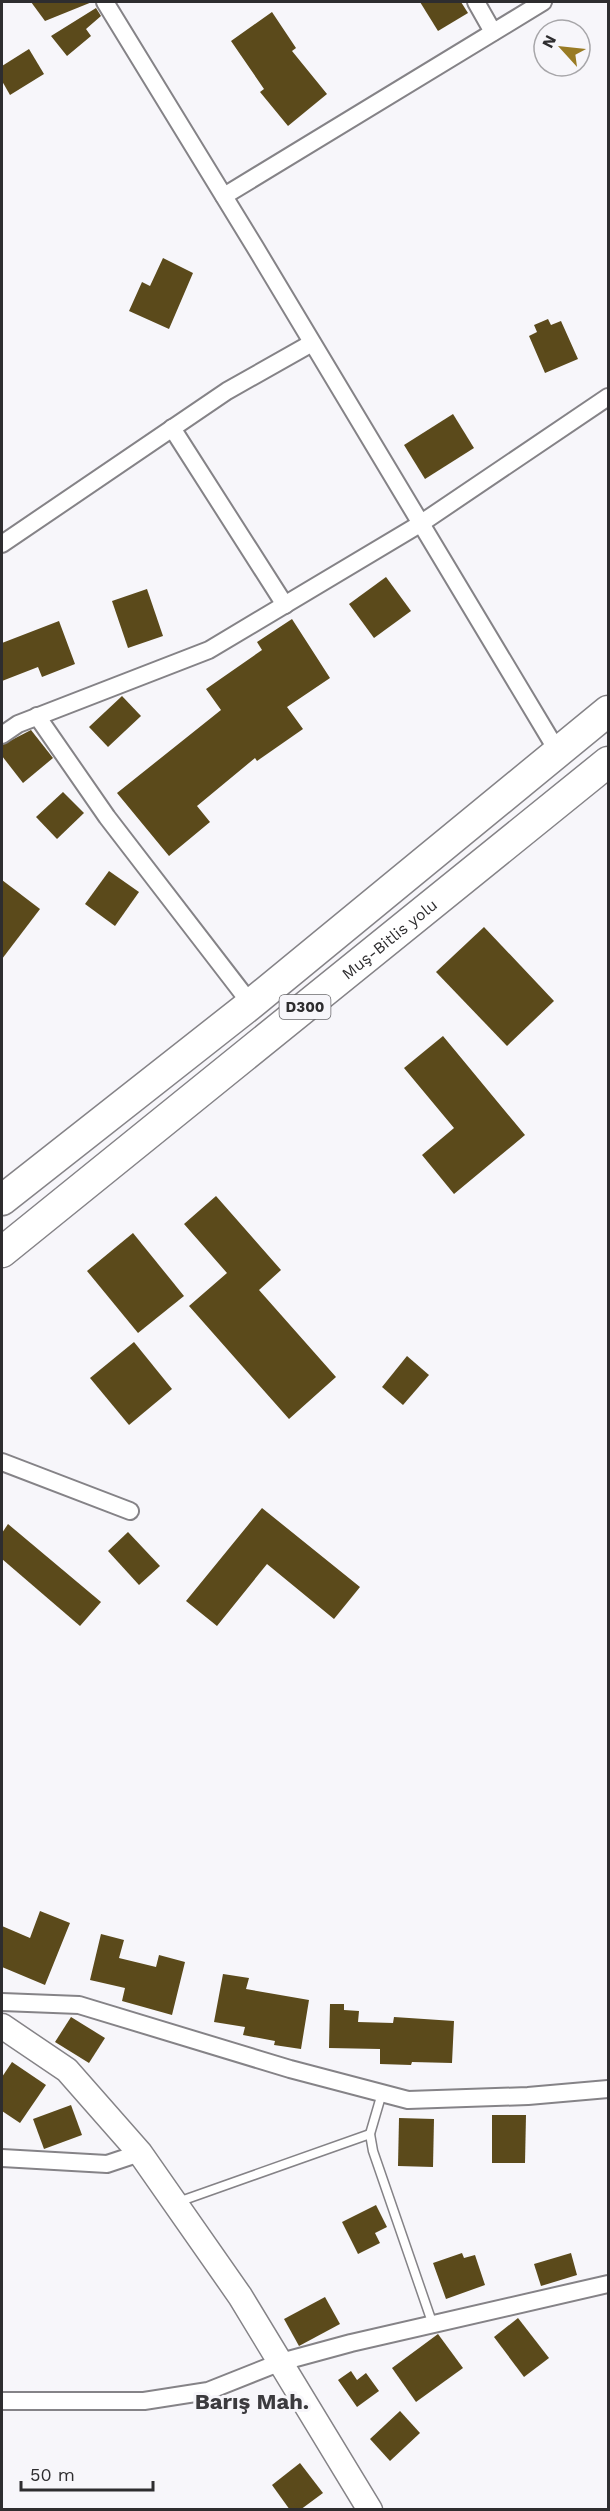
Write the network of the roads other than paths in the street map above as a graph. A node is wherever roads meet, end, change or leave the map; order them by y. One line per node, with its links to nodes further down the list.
1 (105, 2): 5 (street)
2 (476, 2): 4 (street)
3 (543, 2): 4 (street)
4 (493, 32): 5 (street)
5 (224, 196): 6 (street)
6 (312, 343): 8 (street); 9 (street)
7 (609, 397): 9 (street)
8 (172, 428): 10 (street); 11 (street)
9 (420, 524): 11 (street); 15 (street)
10 (2, 544)
11 (285, 605): 13 (street)
12 (609, 711): 15 (highway, D300)
13 (38, 716): 14 (street); 17 (street)
14 (2, 735)
15 (558, 752): 17 (highway, D300)
16 (609, 762): 19 (highway, Muş-Bitlis yolu / D300)
17 (251, 1004): 18 (highway, D300)
18 (2, 1200)
19 (2, 1252)
20 (2, 1462): 21 (street)
21 (130, 1511)
22 (2, 2002): 25 (street)
23 (2, 2026): 27 (street)
24 (609, 2089): 25 (street)
25 (382, 2093): 26 (lane)
26 (370, 2134): 29 (lane); 31 (lane)
27 (140, 2153): 28 (street); 29 (street)
28 (2, 2158)
29 (175, 2203): 32 (street)
30 (609, 2284): 31 (street)
31 (432, 2325): 32 (street)
32 (281, 2362): 33 (street); 34 (street)
33 (2, 2401)
34 (370, 2510)

